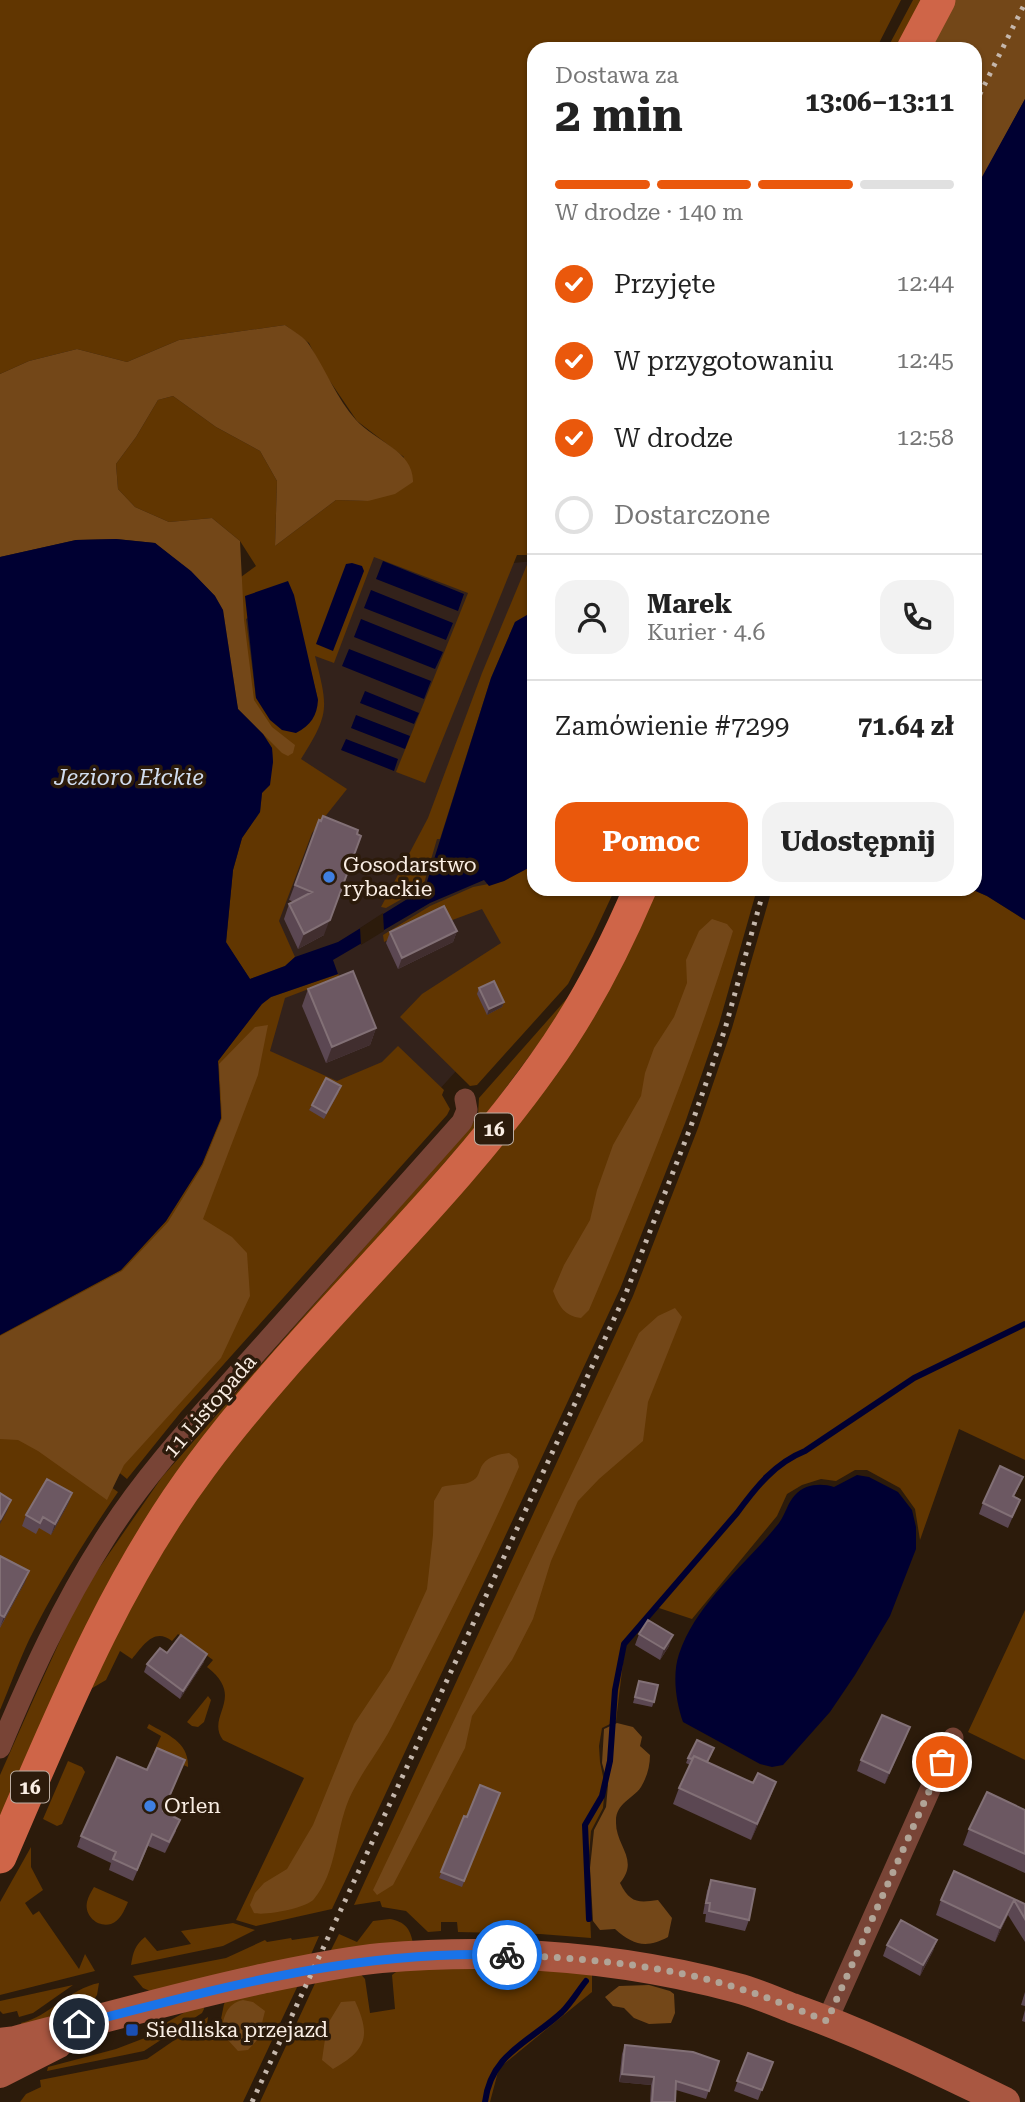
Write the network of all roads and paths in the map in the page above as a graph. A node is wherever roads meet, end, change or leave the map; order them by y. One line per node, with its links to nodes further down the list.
1 (939, 0): 2 (main road)
2 (917, 42)
3 (637, 896): 7 (main road, 16)
4 (465, 1099): 6 (street, 11 Listopada)
5 (953, 1738): 9 (street)
6 (0, 1748)
7 (0, 1857)
8 (125, 2012): 9 (main road); 10 (main road); 11 (main road)
9 (827, 2021): 12 (main road)
10 (0, 2043)
11 (0, 2073)
12 (1005, 2102)

